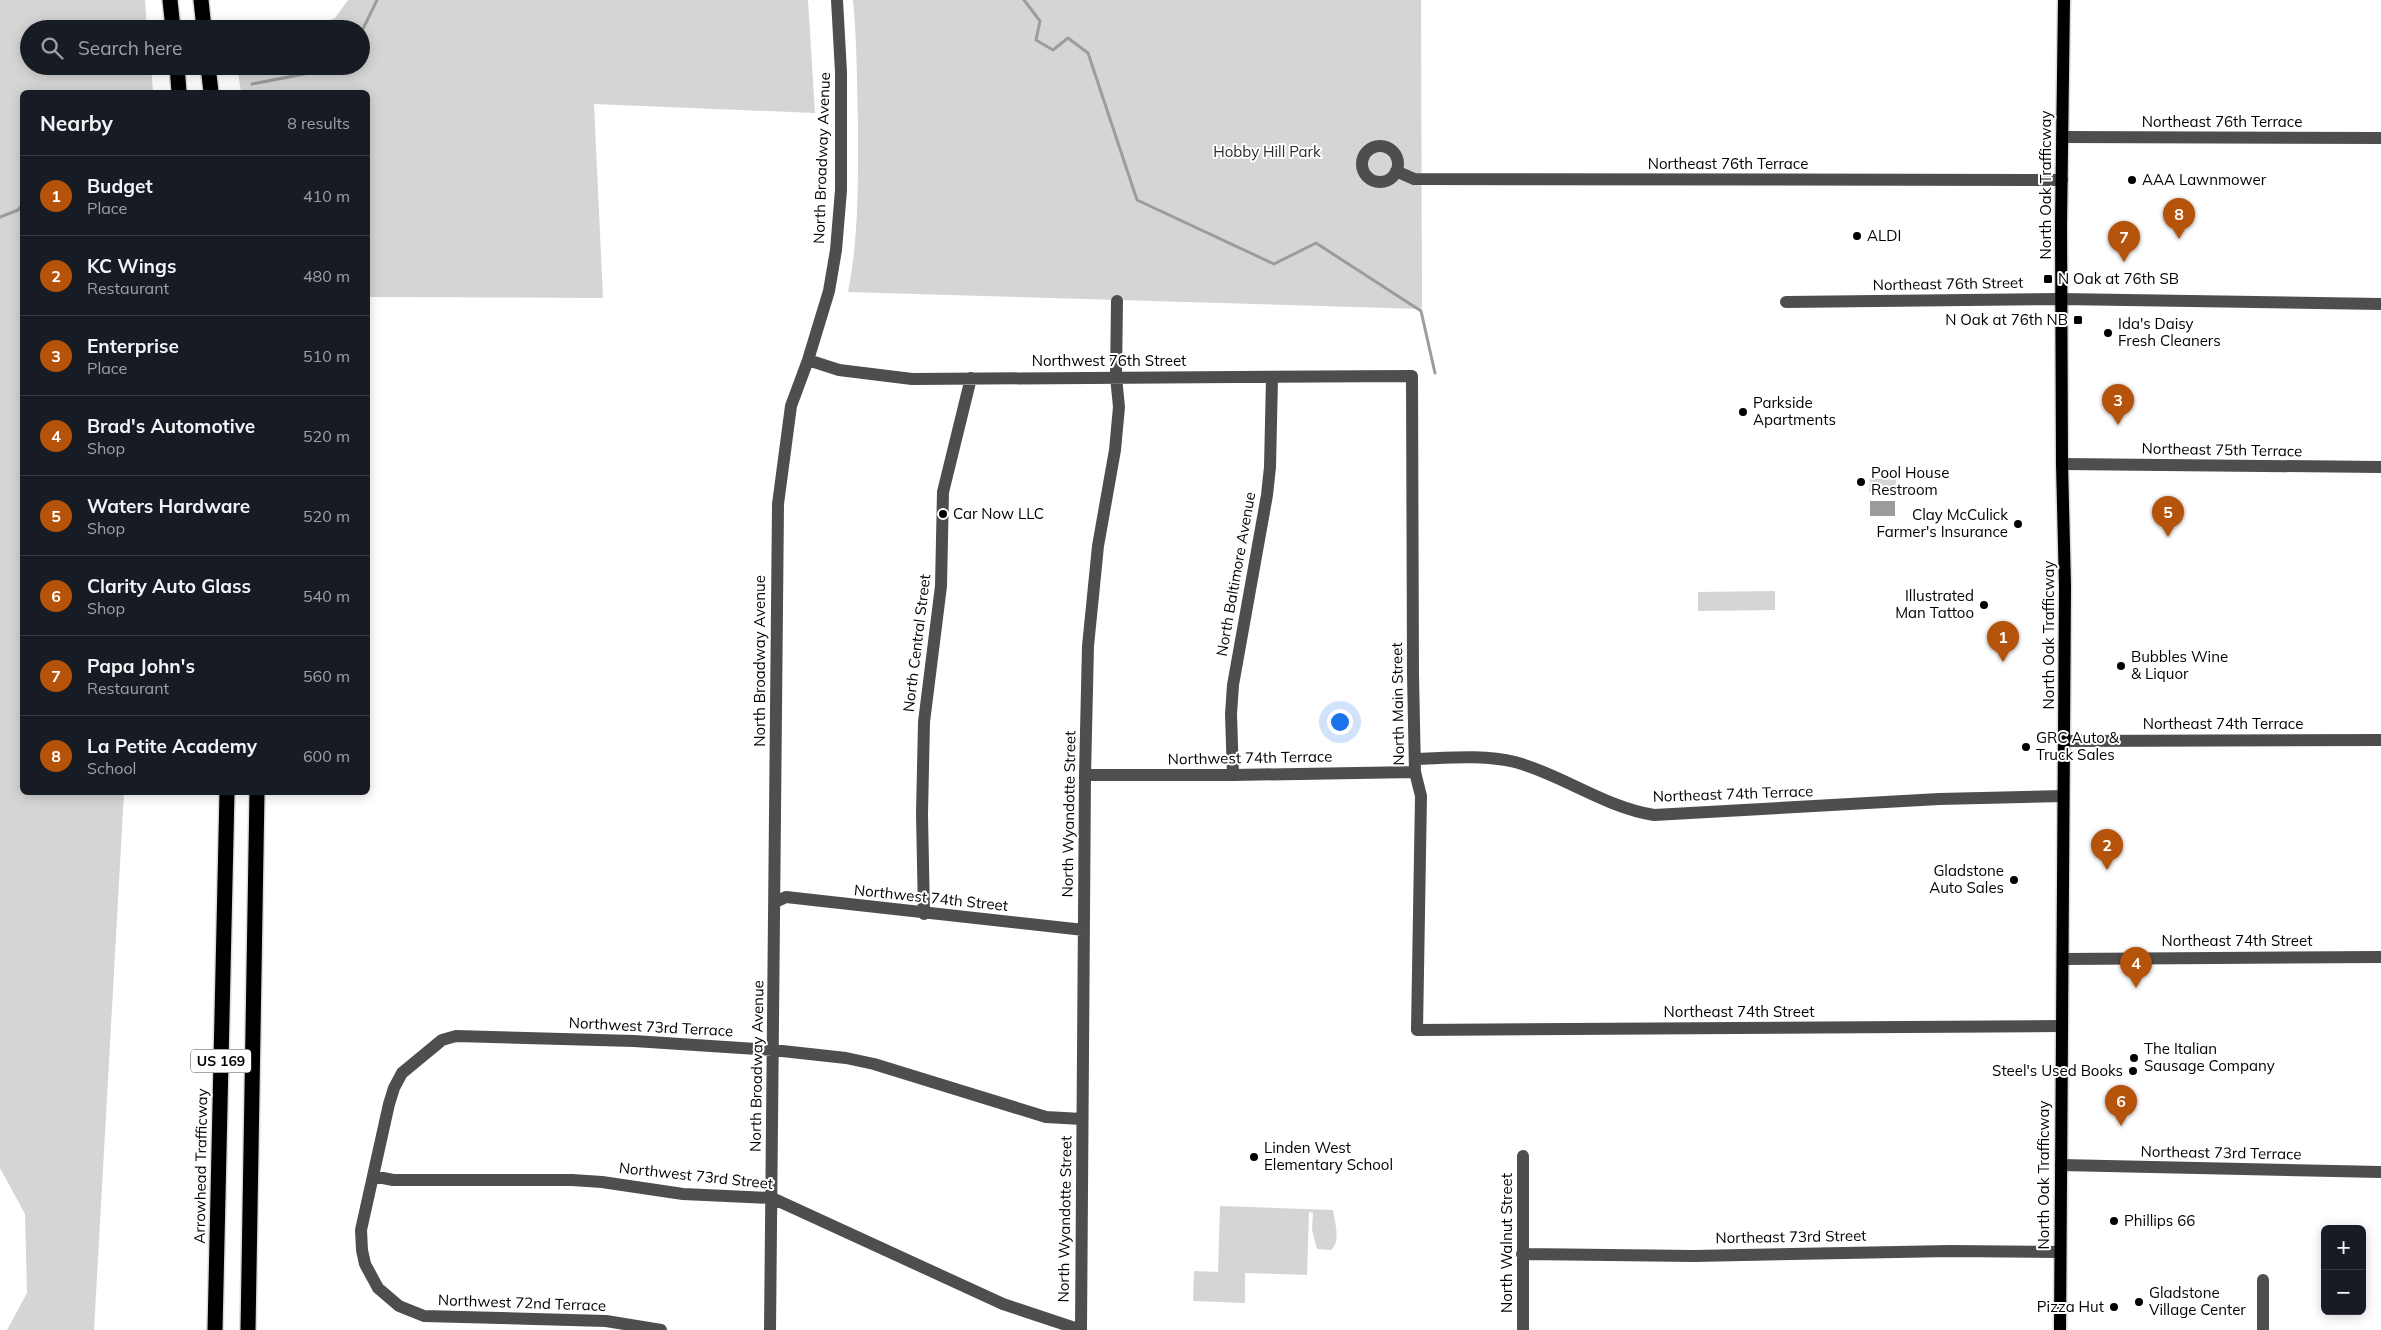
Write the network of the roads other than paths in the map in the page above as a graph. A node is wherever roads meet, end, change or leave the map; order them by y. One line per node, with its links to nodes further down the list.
1 (170, 0): 5 (highway)
2 (201, 0): 6 (highway)
3 (837, 0): 19 (street, North Broadway Avenue)
4 (2064, 0): 11 (main road, North Oak Trafficway)
5 (172, 20)
6 (203, 20)
7 (178, 75): 9 (highway)
8 (209, 75): 10 (highway)
9 (179, 90)
10 (210, 90)
11 (2062, 137): 12 (street, Northeast 76th Terrace); 14 (main road, North Oak Trafficway)
12 (2381, 138)
13 (1396, 171): 14 (street, Northeast 76th Terrace)
14 (2062, 180): 15 (main road, North Oak Trafficway)
15 (2061, 299): 17 (street, Northeast 76th Street); 18 (street, Northeast 76th Street); 24 (main road, North Oak Trafficway)
16 (1117, 301): 21 (street, North Wyandotte Street)
17 (1786, 302)
18 (2381, 304)
19 (808, 360): 22 (street, Northwest 76th Street); 34 (street, North Broadway Avenue)
20 (1412, 376): 23 (street, Northwest 76th Street); 28 (street, North Main Street)
21 (1116, 377): 22 (street, Northwest 76th Street); 23 (street, Northwest 76th Street); 29 (street, North Wyandotte Street)
22 (971, 378): 35 (street, North Central Street)
23 (1272, 378): 30 (street, North Baltimore Avenue)
24 (2062, 464): 25 (street, Northeast 75th Terrace); 27 (main road, North Oak Trafficway)
25 (2381, 467)
26 (2381, 740): 27 (street, Northeast 74th Terrace)
27 (2065, 741): 33 (main road, North Oak Trafficway)
28 (1415, 765): 30 (street, Northwest 74th Terrace); 33 (street, Northeast 74th Terrace); 40 (street, North Main Street)
29 (1085, 775): 30 (street, Northwest 74th Terrace); 36 (street, North Wyandotte Street)
30 (1234, 775)
31 (227, 795): 51 (highway, Arrowhead Trafficway / US 169)
32 (257, 795): 52 (highway, US 169)
33 (2063, 796): 38 (main road, North Oak Trafficway)
34 (775, 902): 35 (street, Northwest 74th Street); 41 (street, North Broadway Avenue)
35 (924, 914): 36 (street, Northwest 74th Street)
36 (1084, 930): 42 (street, North Wyandotte Street)
37 (2381, 957): 38 (street, Northeast 74th Street)
38 (2063, 958): 39 (main road, North Oak Trafficway)
39 (2061, 1026): 40 (street, Northeast 74th Street); 44 (main road, North Oak Trafficway)
40 (1417, 1030)
41 (773, 1050): 42 (street, Northwest 73rd Terrace); 46 (street, Northwest 73rd Terrace); 47 (street, North Broadway Avenue)
42 (1082, 1119): 55 (street, North Wyandotte Street)
43 (1523, 1156): 49 (street, North Walnut Street)
44 (2061, 1165): 45 (street, Northeast 73rd Terrace); 48 (main road, North Oak Trafficway)
45 (2381, 1172)
46 (373, 1176): 47 (street, Northwest 73rd Street); 53 (street, Northwest 72nd Terrace)
47 (772, 1198): 54 (street, North Broadway Avenue); 55 (street, Northwest 73rd Street)
48 (2060, 1252): 49 (street, Northeast 73rd Street); 57 (main road, North Oak Trafficway)
49 (1522, 1254): 56 (street, North Walnut Street)
50 (2263, 1280): 58 (street)
51 (215, 1330)
52 (248, 1330)
53 (661, 1330)
54 (770, 1330)
55 (1080, 1330)
56 (1523, 1330)
57 (2060, 1330)
58 (2263, 1330)

